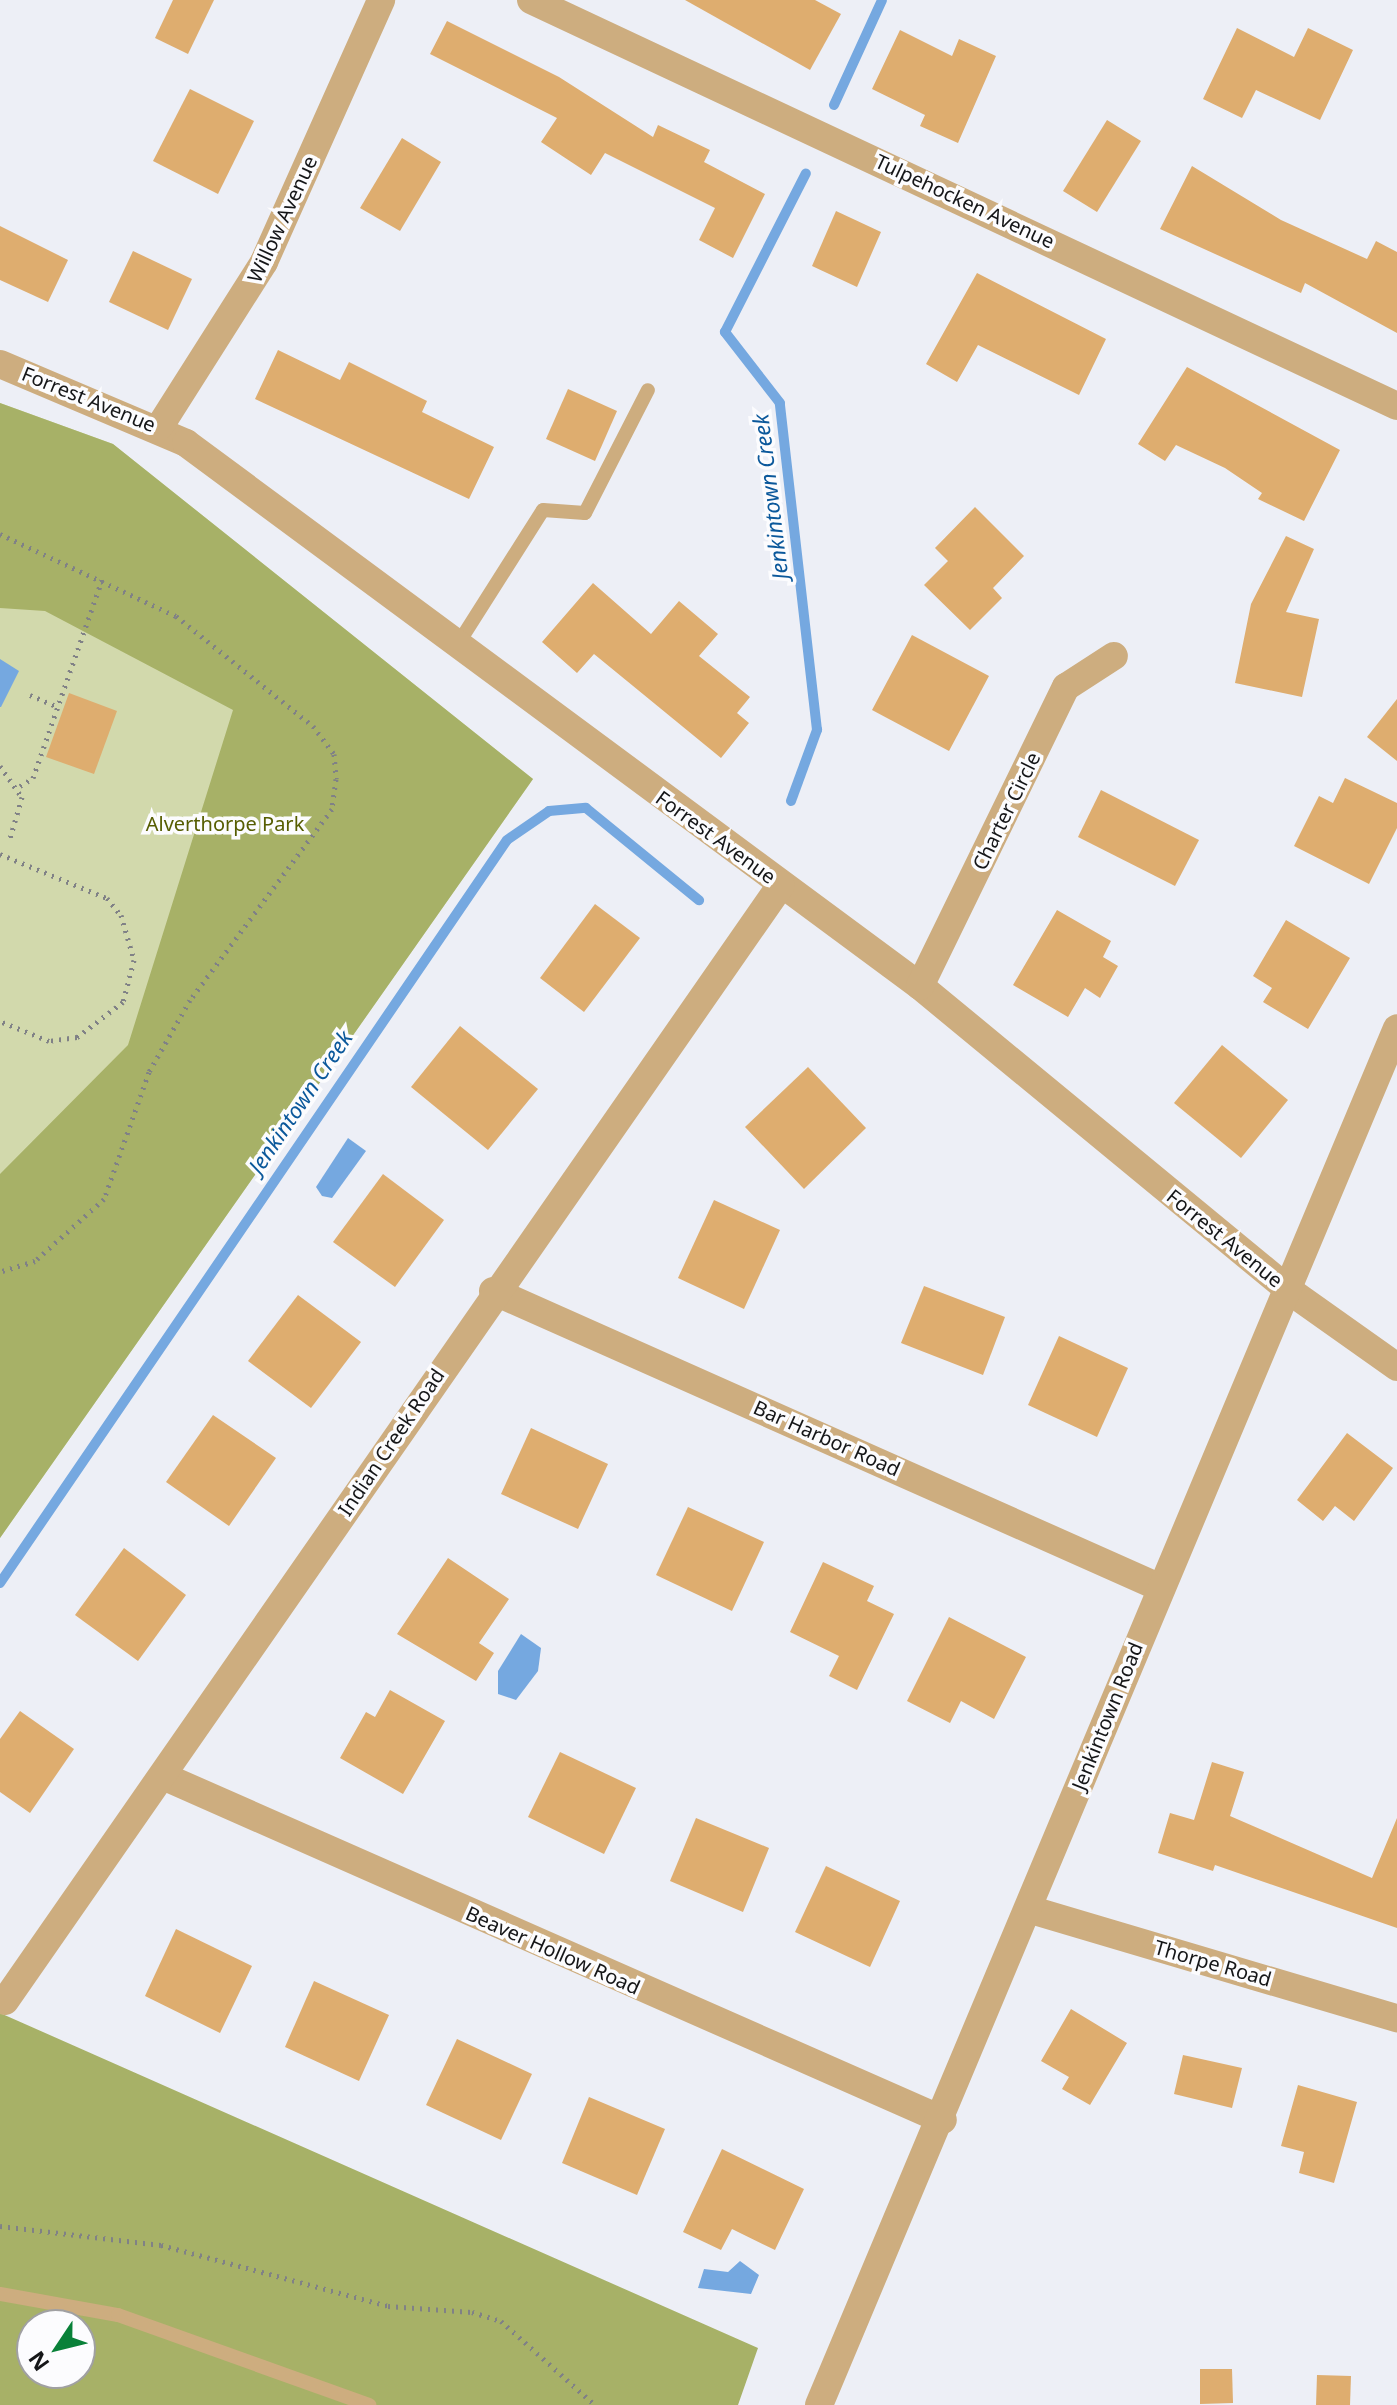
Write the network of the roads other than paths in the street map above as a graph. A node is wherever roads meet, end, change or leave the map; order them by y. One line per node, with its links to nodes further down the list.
1 (381, 0): 6 (street, Willow Avenue)
2 (531, 0): 5 (street, Tulpehocken Avenue)
3 (0, 364): 6 (street, Forrest Avenue)
4 (648, 390): 7 (lane)
5 (1397, 406)
6 (160, 426): 7 (street, Forrest Avenue)
7 (456, 648): 9 (street, Forrest Avenue)
8 (1114, 656): 10 (street, Charter Circle)
9 (781, 885): 10 (street, Forrest Avenue); 13 (street, Indian Creek Road)
10 (920, 986): 12 (street, Forrest Avenue)
11 (1397, 1028): 12 (street, Jenkintown Road)
12 (1287, 1289): 14 (street, Forrest Avenue); 15 (street, Jenkintown Road)
13 (493, 1291): 15 (street, Bar Harbor Road); 16 (street, Indian Creek Road)
14 (1397, 1367)
15 (1161, 1588): 17 (street, Jenkintown Road)
16 (165, 1777): 18 (street, Indian Creek Road); 20 (street, Beaver Hollow Road)
17 (1028, 1909): 19 (street, Thorpe Road); 20 (street, Jenkintown Road)
18 (5, 2001)
19 (1397, 2018)
20 (943, 2120): 23 (street, Jenkintown Road)
21 (0, 2294): 22 (lane)
22 (369, 2405)
23 (819, 2405)

